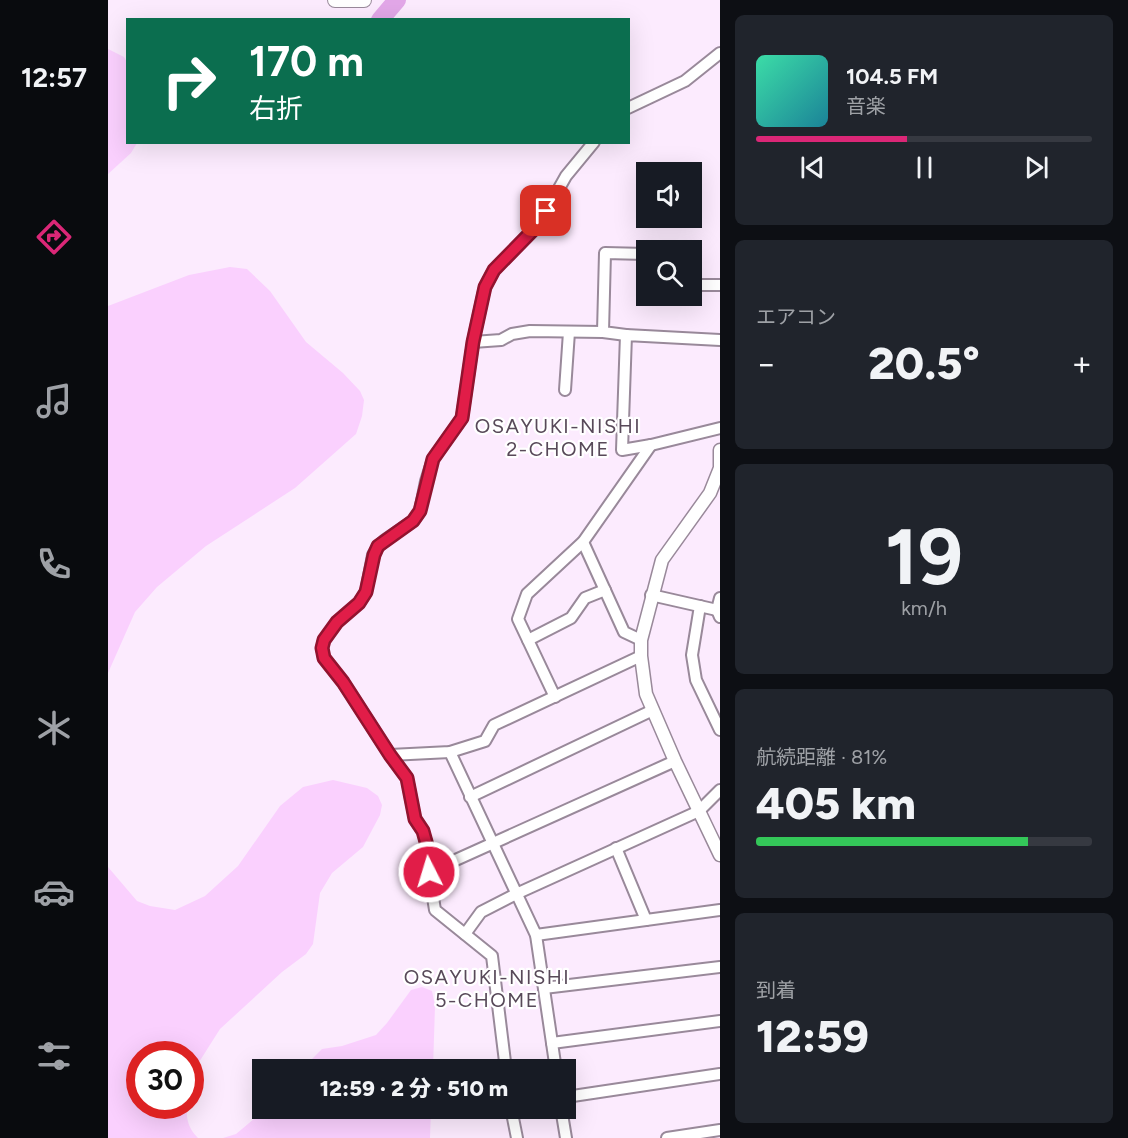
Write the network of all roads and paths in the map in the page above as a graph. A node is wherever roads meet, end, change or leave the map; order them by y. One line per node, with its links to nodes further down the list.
1 (335, 0): 2 (main road)
2 (363, 0)
3 (720, 53): 4 (street)
4 (630, 107)
5 (592, 144): 13 (street)
6 (636, 254): 10 (street)
7 (702, 285): 8 (street)
8 (720, 285)
9 (569, 332): 10 (street); 13 (street); 14 (street)
10 (603, 333): 11 (street)
11 (626, 335): 12 (street); 16 (street)
12 (720, 340)
13 (473, 342): 31 (street)
14 (565, 390)
15 (720, 428): 16 (street)
16 (651, 445): 18 (street)
17 (720, 450): 20 (street)
18 (583, 542): 19 (street); 24 (street)
19 (605, 590): 24 (street); 25 (street)
20 (651, 595): 22 (street); 25 (street)
21 (720, 598): 23 (street)
22 (700, 606): 23 (street); 29 (street)
23 (718, 613)
24 (528, 639): 27 (street)
25 (641, 640): 26 (street)
26 (641, 656): 27 (street); 28 (street)
27 (555, 697): 30 (street)
28 (653, 710): 32 (street); 34 (street)
29 (720, 730)
30 (450, 752): 31 (street); 34 (street)
31 (390, 755): 39 (street)
32 (675, 761): 35 (street); 36 (street)
33 (720, 790): 35 (street)
34 (470, 797): 36 (street)
35 (699, 811): 37 (street); 38 (street)
36 (492, 844): 39 (street); 40 (street)
37 (616, 848): 40 (street); 42 (street)
38 (720, 855)
39 (429, 872): 43 (street)
40 (516, 894): 43 (street); 44 (street)
41 (720, 910): 42 (street)
42 (646, 920): 44 (street)
43 (465, 934): 49 (street)
44 (536, 935): 46 (street)
45 (720, 967): 46 (street)
46 (544, 988): 48 (street)
47 (720, 1021): 48 (street)
48 (552, 1043): 50 (street)
49 (505, 1059)
50 (554, 1059)
51 (720, 1074): 52 (street)
52 (576, 1096)
53 (513, 1119): 56 (street)
54 (563, 1119): 57 (street)
55 (720, 1130): 58 (street)
56 (517, 1138)
57 (566, 1138)
58 (667, 1138)

